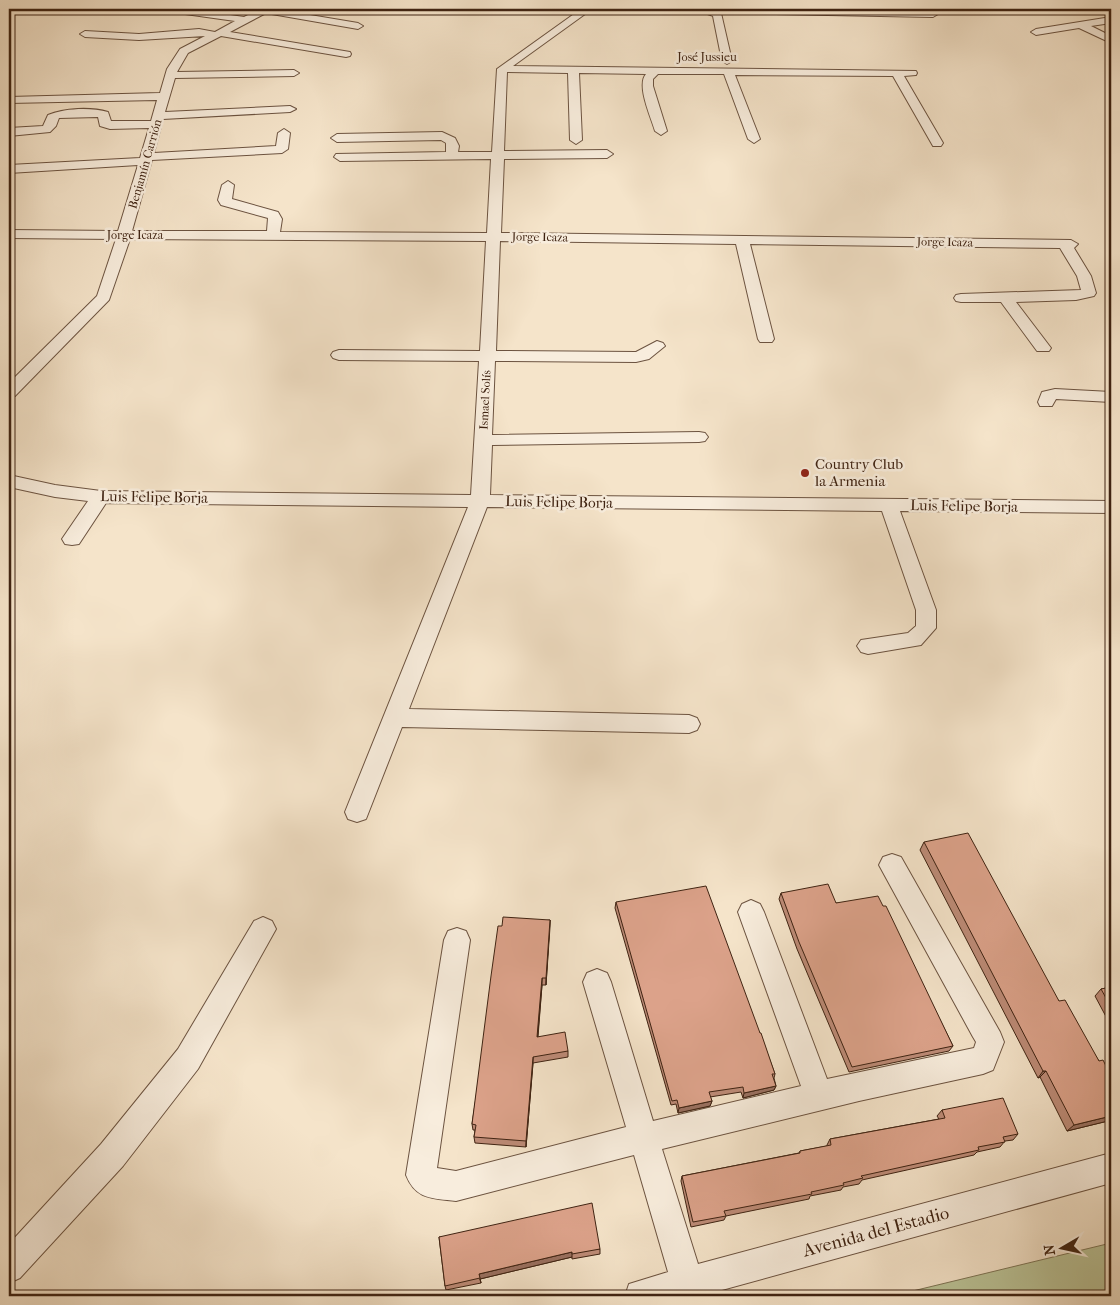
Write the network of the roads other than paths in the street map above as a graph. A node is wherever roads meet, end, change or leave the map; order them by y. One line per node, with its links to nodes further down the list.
1 (171, 9): 7 (street)
2 (587, 9): 19 (street)
3 (690, 9): 4 (street)
4 (708, 9): 6 (street); 18 (street)
5 (265, 10): 7 (street, Benjamín Carrión); 10 (street)
6 (933, 14)
7 (245, 20): 13 (street, Benjamín Carrión)
8 (1111, 20): 9 (street)
9 (1080, 25): 11 (street); 15 (street)
10 (358, 26)
11 (1036, 32)
12 (85, 34): 14 (street)
13 (219, 34): 14 (street); 17 (street); 25 (street, Benjamín Carrión)
14 (139, 37): 16 (street)
15 (1111, 40)
16 (122, 44)
17 (346, 54)
18 (727, 66): 21 (street, José Jussieu); 23 (street, José Jussieu); 34 (street)
19 (502, 69): 20 (street, José Jussieu); 38 (street, Ismael Solís)
20 (573, 70): 21 (street, José Jussieu); 35 (street)
21 (656, 70): 30 (street)
22 (294, 73): 25 (street)
23 (897, 73): 24 (street, José Jussieu); 36 (street)
24 (912, 73)
25 (170, 75): 26 (street, Benjamín Carrión)
26 (164, 96): 27 (street); 29 (street, Benjamín Carrión)
27 (9, 100)
28 (290, 109): 29 (street)
29 (157, 120): 31 (street); 41 (street, Benjamín Carrión)
30 (661, 131)
31 (9, 132)
32 (284, 133): 41 (street)
33 (337, 138): 39 (street)
34 (754, 139)
35 (576, 140)
36 (937, 143)
37 (607, 154): 38 (street)
38 (498, 155): 39 (street); 47 (street, Ismael Solís)
39 (451, 156): 40 (street)
40 (340, 157)
41 (146, 159): 42 (street); 45 (street, Benjamín Carrión)
42 (9, 169)
43 (228, 185): 46 (street)
44 (9, 234): 45 (street, Jorge Icaza)
45 (124, 235): 46 (street, Jorge Icaza); 56 (street, Benjamín Carrión)
46 (273, 236): 47 (street, Jorge Icaza)
47 (494, 237): 48 (street, Jorge Icaza); 55 (street, Ismael Solís)
48 (742, 240): 49 (street, Jorge Icaza); 51 (street)
49 (1005, 297): 50 (street); 53 (street)
50 (961, 298)
51 (766, 339)
52 (657, 346): 55 (street)
53 (1043, 348)
54 (339, 355): 55 (street)
55 (488, 355): 60 (street, Ismael Solís)
56 (9, 392)
57 (1111, 397): 58 (street)
58 (1046, 402)
59 (700, 437): 60 (street)
60 (483, 440): 63 (street, Ismael Solís)
61 (9, 481): 62 (street, Luis Felipe Borja)
62 (100, 497): 63 (street, Luis Felipe Borja); 66 (street)
63 (480, 501): 64 (street, Luis Felipe Borja); 68 (street, Ismael Solís)
64 (889, 505): 65 (street, Luis Felipe Borja); 67 (street)
65 (1111, 507)
66 (72, 539)
67 (868, 646)
68 (396, 718): 69 (street); 70 (street, Ismael Solís)
69 (689, 724)
70 (357, 812)
71 (892, 865): 76 (street)
72 (751, 912): 76 (street)
73 (263, 928): 79 (street)
74 (457, 940): 77 (street)
75 (597, 982): 77 (street)
76 (819, 1096): 77 (street)
77 (643, 1138): 80 (street)
78 (1111, 1168): 80 (street, Avenida del Estadio)
79 (9, 1267)
80 (688, 1284): 81 (street, Avenida del Estadio)
81 (641, 1296)

